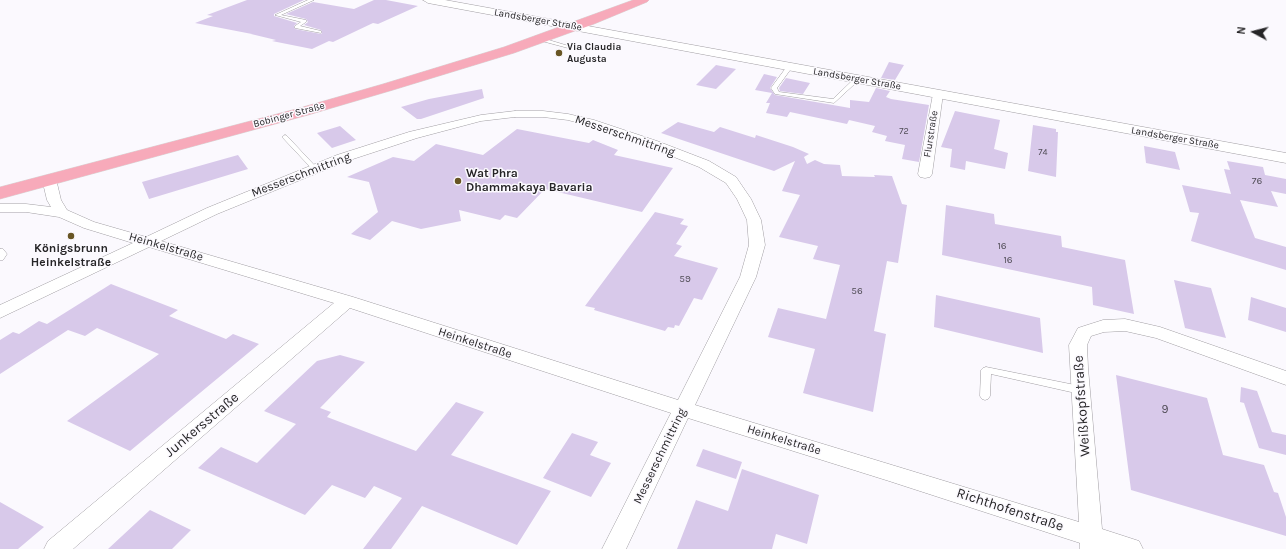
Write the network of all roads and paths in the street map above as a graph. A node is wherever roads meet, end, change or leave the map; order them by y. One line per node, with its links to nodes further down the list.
1 (218, 0): 2 (lane)
2 (221, 0)
3 (312, 0): 8 (lane)
4 (428, 0): 6 (street, Landsberger Straße)
5 (643, 0): 7 (main road, Bobinger Straße)
6 (443, 1): 7 (street, Landsberger Straße)
7 (575, 27): 9 (main road, Bobinger Straße); 11 (street, Landsberger Straße)
8 (319, 32)
9 (540, 39): 10 (lane); 18 (main road, Bobinger Straße)
10 (570, 47)
11 (790, 66): 12 (street, Landsberger Straße); 12 (lane)
12 (857, 79): 13 (street, Landsberger Straße)
13 (938, 94): 15 (street, Landsberger Straße); 17 (street, Flurstraße)
14 (285, 137): 16 (lane)
15 (1286, 158)
16 (315, 169): 22 (street, Messerschmittring); 30 (street, Messerschmittring)
17 (925, 174)
18 (49, 179): 19 (main road, Bobinger Straße); 21 (street)
19 (0, 193)
20 (0, 208): 21 (street, Heinkelstraße)
21 (62, 213): 22 (street, Heinkelstraße)
22 (146, 242): 25 (street, Heinkelstraße); 26 (street, Messerschmittring)
23 (0, 251): 24 (lane)
24 (0, 258)
25 (347, 301): 30 (street, Heinkelstraße); 33 (street, Junkersstraße)
26 (0, 312)
27 (1286, 378): 28 (street, Weißkopfstraße)
28 (1080, 390): 29 (lane); 32 (street, Weißkopfstraße)
29 (985, 396)
30 (683, 409): 31 (street, Heinkelstraße); 34 (street, Messerschmittring)
31 (889, 472): 32 (street, Richthofenstraße)
32 (1091, 543): 35 (street, Richthofenstraße)
33 (56, 549)
34 (614, 549)
35 (1131, 549)

